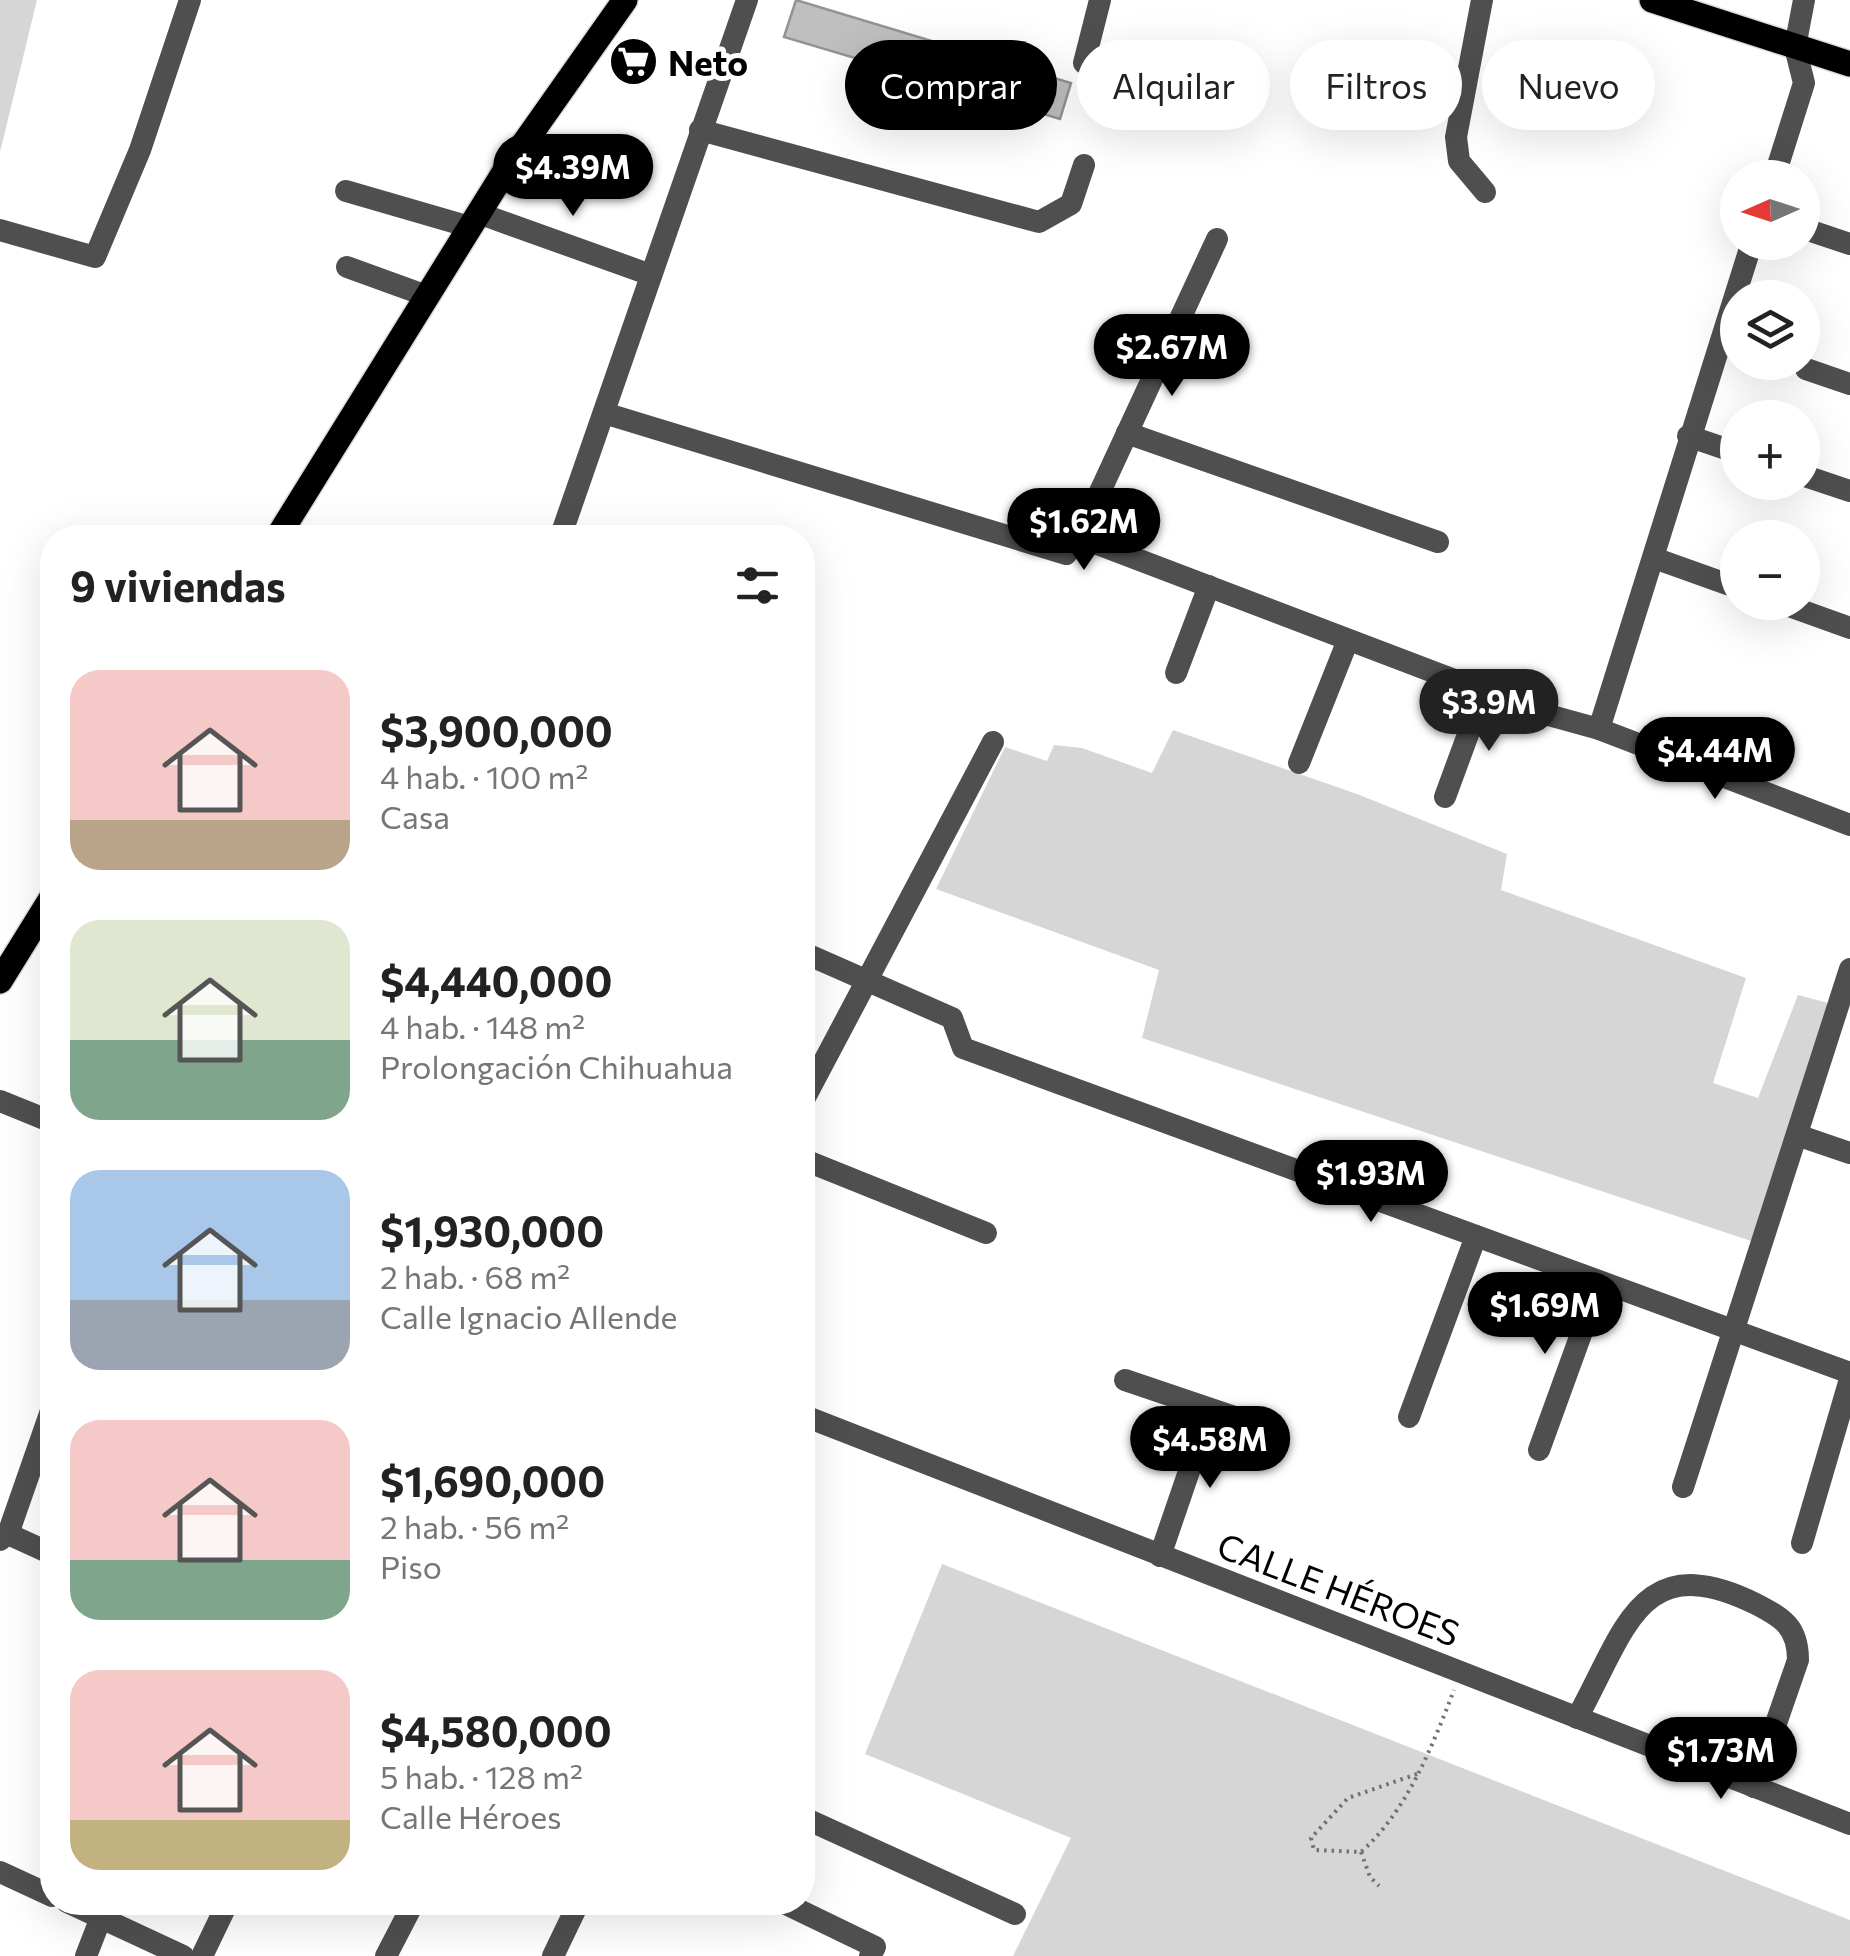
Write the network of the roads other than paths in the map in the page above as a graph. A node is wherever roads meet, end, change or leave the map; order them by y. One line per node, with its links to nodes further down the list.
1 (190, 0): 17 (street)
2 (625, 0): 16 (main road)
3 (746, 0): 11 (street)
4 (1100, 0): 8 (street)
5 (1482, 0): 15 (street)
6 (1652, 0): 9 (main road)
7 (1804, 0): 9 (street)
8 (1090, 40)
9 (1795, 47): 10 (main road); 12 (street)
10 (1850, 64)
11 (700, 130): 13 (street); 23 (street)
12 (1780, 160)
13 (1084, 164)
14 (346, 192): 16 (street)
15 (1485, 192)
16 (474, 220): 23 (street); 24 (main road)
17 (0, 230)
18 (1820, 234): 20 (street)
19 (1217, 239): 28 (street)
20 (1850, 244)
21 (1746, 260): 29 (street)
22 (347, 267): 24 (street)
23 (651, 275): 27 (street)
24 (427, 296): 33 (main road)
25 (1820, 373): 26 (street)
26 (1850, 384)
27 (604, 413): 34 (street); 35 (street)
28 (1128, 433): 35 (street); 36 (street)
29 (1688, 436): 30 (street); 37 (street)
30 (1720, 447)
31 (1820, 481): 32 (street)
32 (1850, 491)
33 (285, 525)
34 (565, 525)
35 (1079, 537): 39 (street)
36 (1438, 542)
37 (1654, 558): 38 (street); 45 (street)
38 (1720, 582)
39 (1209, 586): 42 (street); 43 (street)
40 (1820, 617): 41 (street)
41 (1850, 628)
42 (1348, 640): 44 (street); 47 (street)
43 (1176, 673)
44 (1484, 692): 45 (street); 48 (street)
45 (1599, 729): 49 (street)
46 (993, 742): 54 (street)
47 (1299, 762)
48 (1445, 797)
49 (1850, 825)
50 (40, 916): 53 (main road)
51 (815, 957): 54 (street)
52 (1850, 969): 58 (street)
53 (0, 981)
54 (871, 981): 55 (street); 62 (street)
55 (815, 1081)
56 (0, 1101): 57 (street)
57 (40, 1117)
58 (1797, 1135): 59 (street); 64 (street)
59 (1850, 1152)
60 (815, 1164): 61 (street)
61 (986, 1232)
62 (1476, 1236): 63 (street); 68 (street)
63 (1600, 1282): 64 (street); 72 (street)
64 (1734, 1330): 65 (street); 73 (street)
65 (1850, 1376): 75 (street)
66 (1125, 1380): 67 (street)
67 (1210, 1410): 70 (street); 77 (street)
68 (1409, 1417)
69 (815, 1421): 77 (street, CALLE HÉROES)
70 (1255, 1424)
71 (40, 1440): 74 (street)
72 (1539, 1450)
73 (1683, 1487)
74 (4, 1537): 76 (street)
75 (1802, 1543)
76 (40, 1550)
77 (1160, 1556): 78 (street, CALLE HÉROES)
78 (1578, 1718): 79 (street, CALLE HÉROES); 79 (street)
79 (1754, 1786): 81 (street, CALLE HÉROES)
80 (815, 1823): 84 (street)
81 (1850, 1824)
82 (0, 1872): 83 (street)
83 (40, 1890)
84 (1014, 1914)
85 (87, 1915): 92 (street)
86 (99, 1915): 93 (street)
87 (222, 1915): 94 (street)
88 (407, 1915): 95 (street)
89 (573, 1915): 96 (street)
90 (806, 1915): 91 (street)
91 (872, 1951)
92 (86, 1956)
93 (183, 1956)
94 (202, 1956)
95 (386, 1956)
96 (553, 1956)

